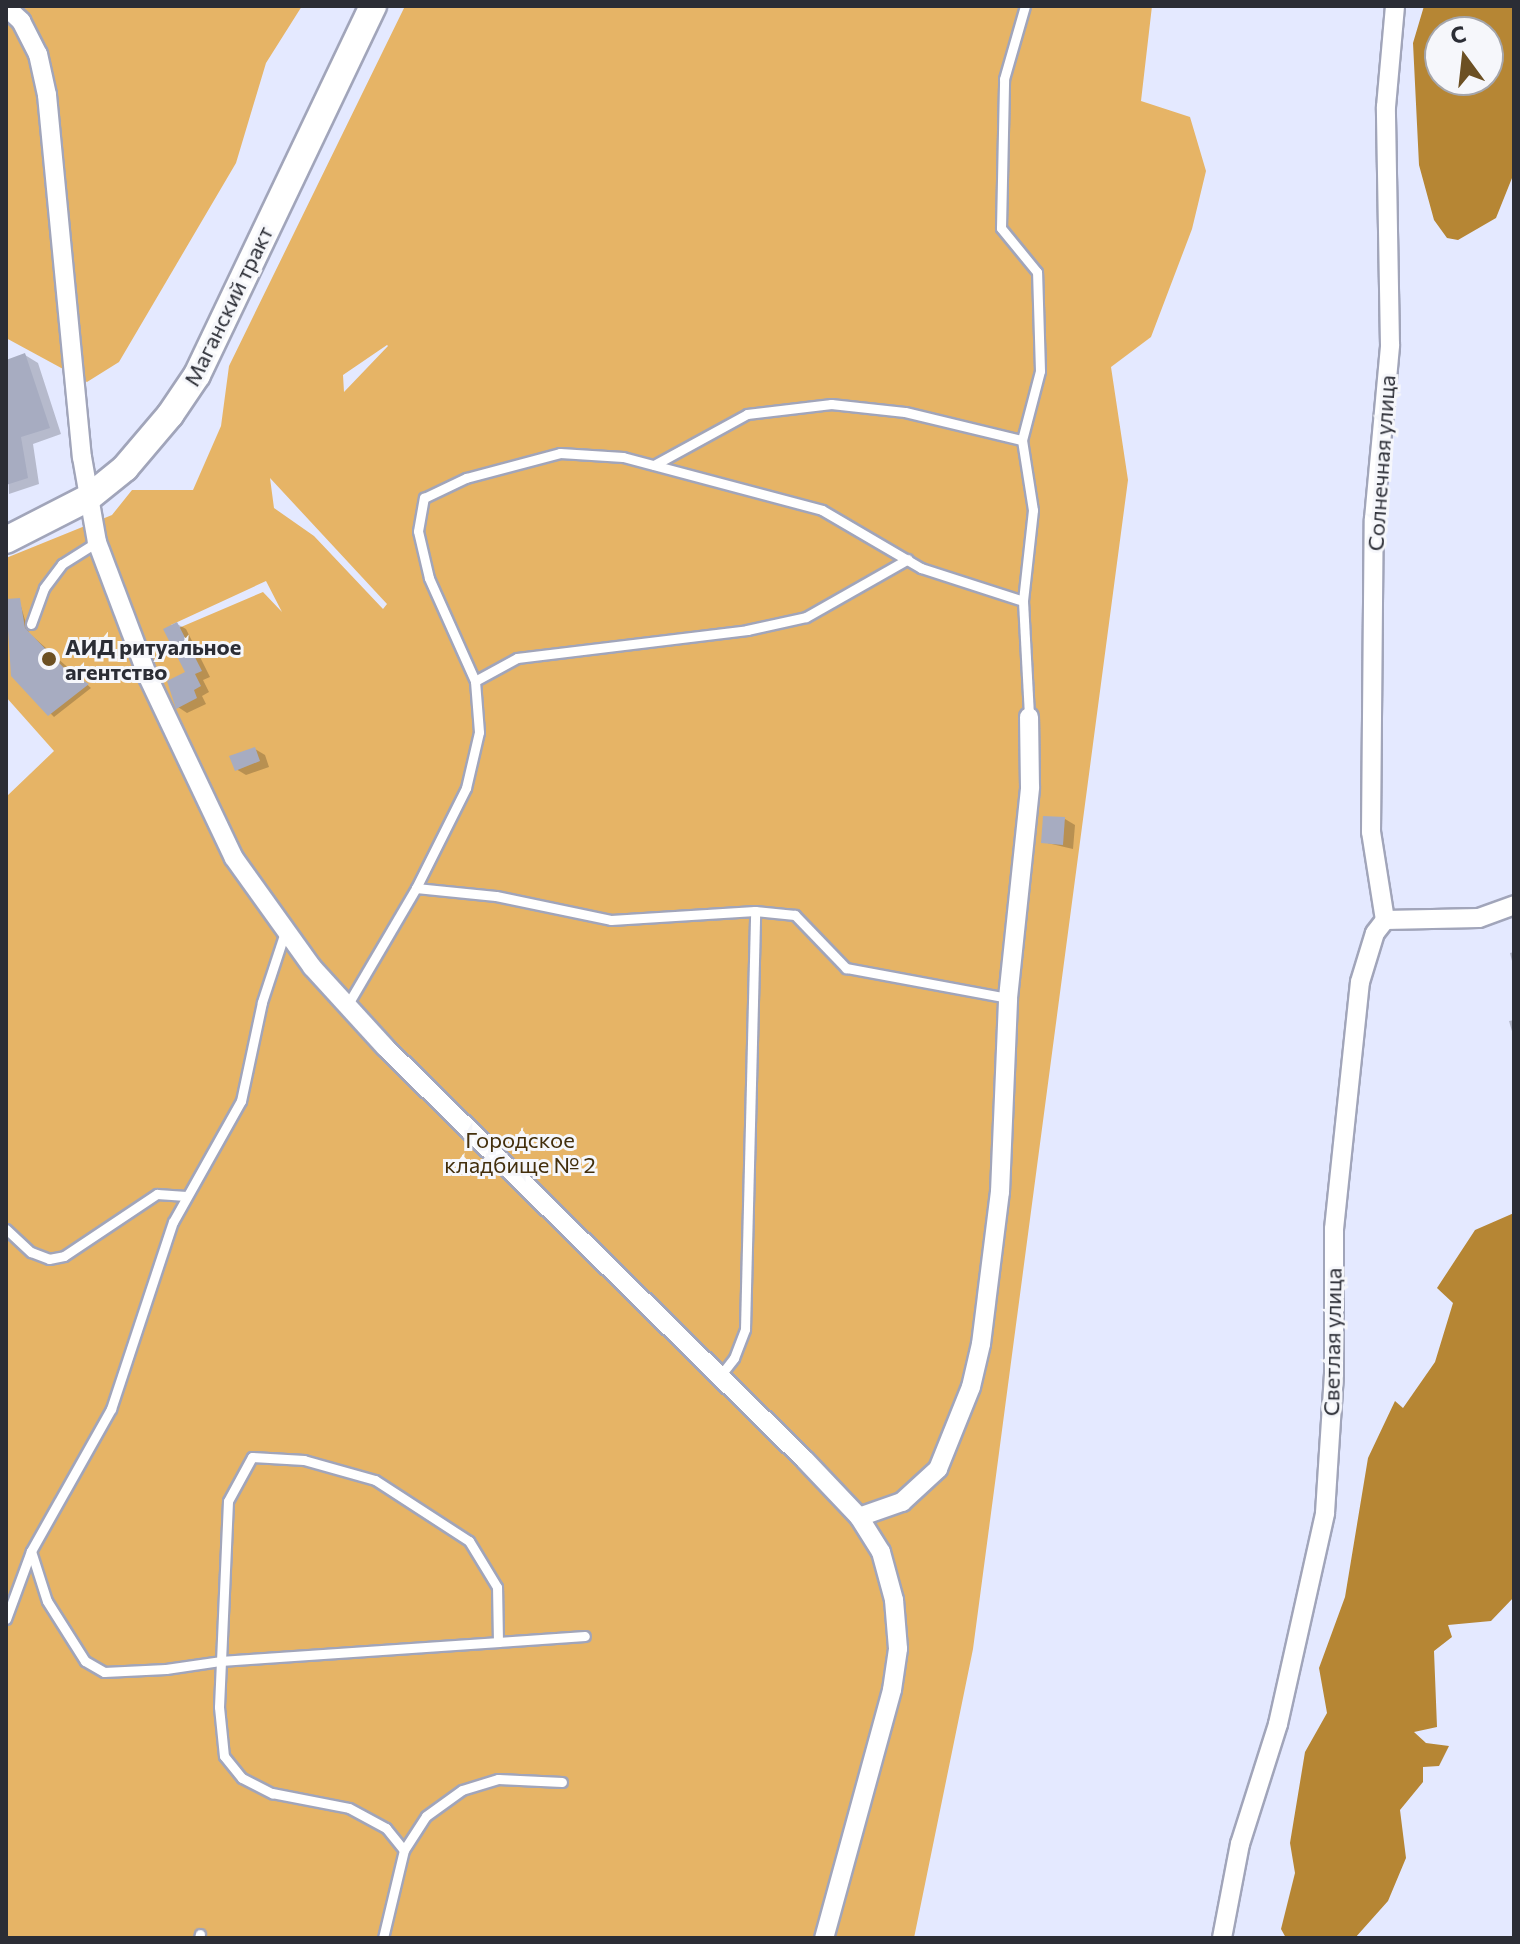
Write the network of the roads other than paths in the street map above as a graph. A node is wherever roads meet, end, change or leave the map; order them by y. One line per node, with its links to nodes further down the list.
1 (373, 6): 7 (main road, Маганский тракт)
2 (1025, 6): 5 (lane)
3 (1395, 6): 18 (street, Солнечная улица)
4 (6, 7): 7 (street)
5 (1022, 440): 6 (lane); 11 (lane)
6 (654, 465): 10 (lane); 13 (lane)
7 (88, 498): 8 (main road, Маганский тракт); 9 (street)
8 (6, 540)
9 (97, 542): 12 (lane); 19 (street)
10 (908, 559): 11 (lane); 13 (lane)
11 (1023, 601): 14 (lane)
12 (31, 624)
13 (475, 681): 15 (lane)
14 (1029, 717): 20 (street)
15 (416, 888): 17 (lane); 21 (lane)
16 (1514, 905): 18 (street)
17 (755, 911): 20 (lane); 24 (lane)
18 (1385, 920): 35 (street, Светлая улица)
19 (285, 932): 21 (street); 22 (lane)
20 (1008, 998): 25 (street)
21 (348, 1004): 24 (street)
22 (186, 1196): 23 (lane); 26 (lane)
23 (6, 1229)
24 (720, 1376): 25 (street)
25 (859, 1517): 34 (street)
26 (31, 1551): 27 (lane); 30 (lane)
27 (6, 1619)
28 (585, 1636): 29 (lane)
29 (498, 1642): 30 (lane); 30 (lane)
30 (221, 1661): 32 (lane)
31 (562, 1782): 32 (lane)
32 (404, 1850): 33 (lane)
33 (383, 1938)
34 (824, 1938)
35 (1222, 1938)

